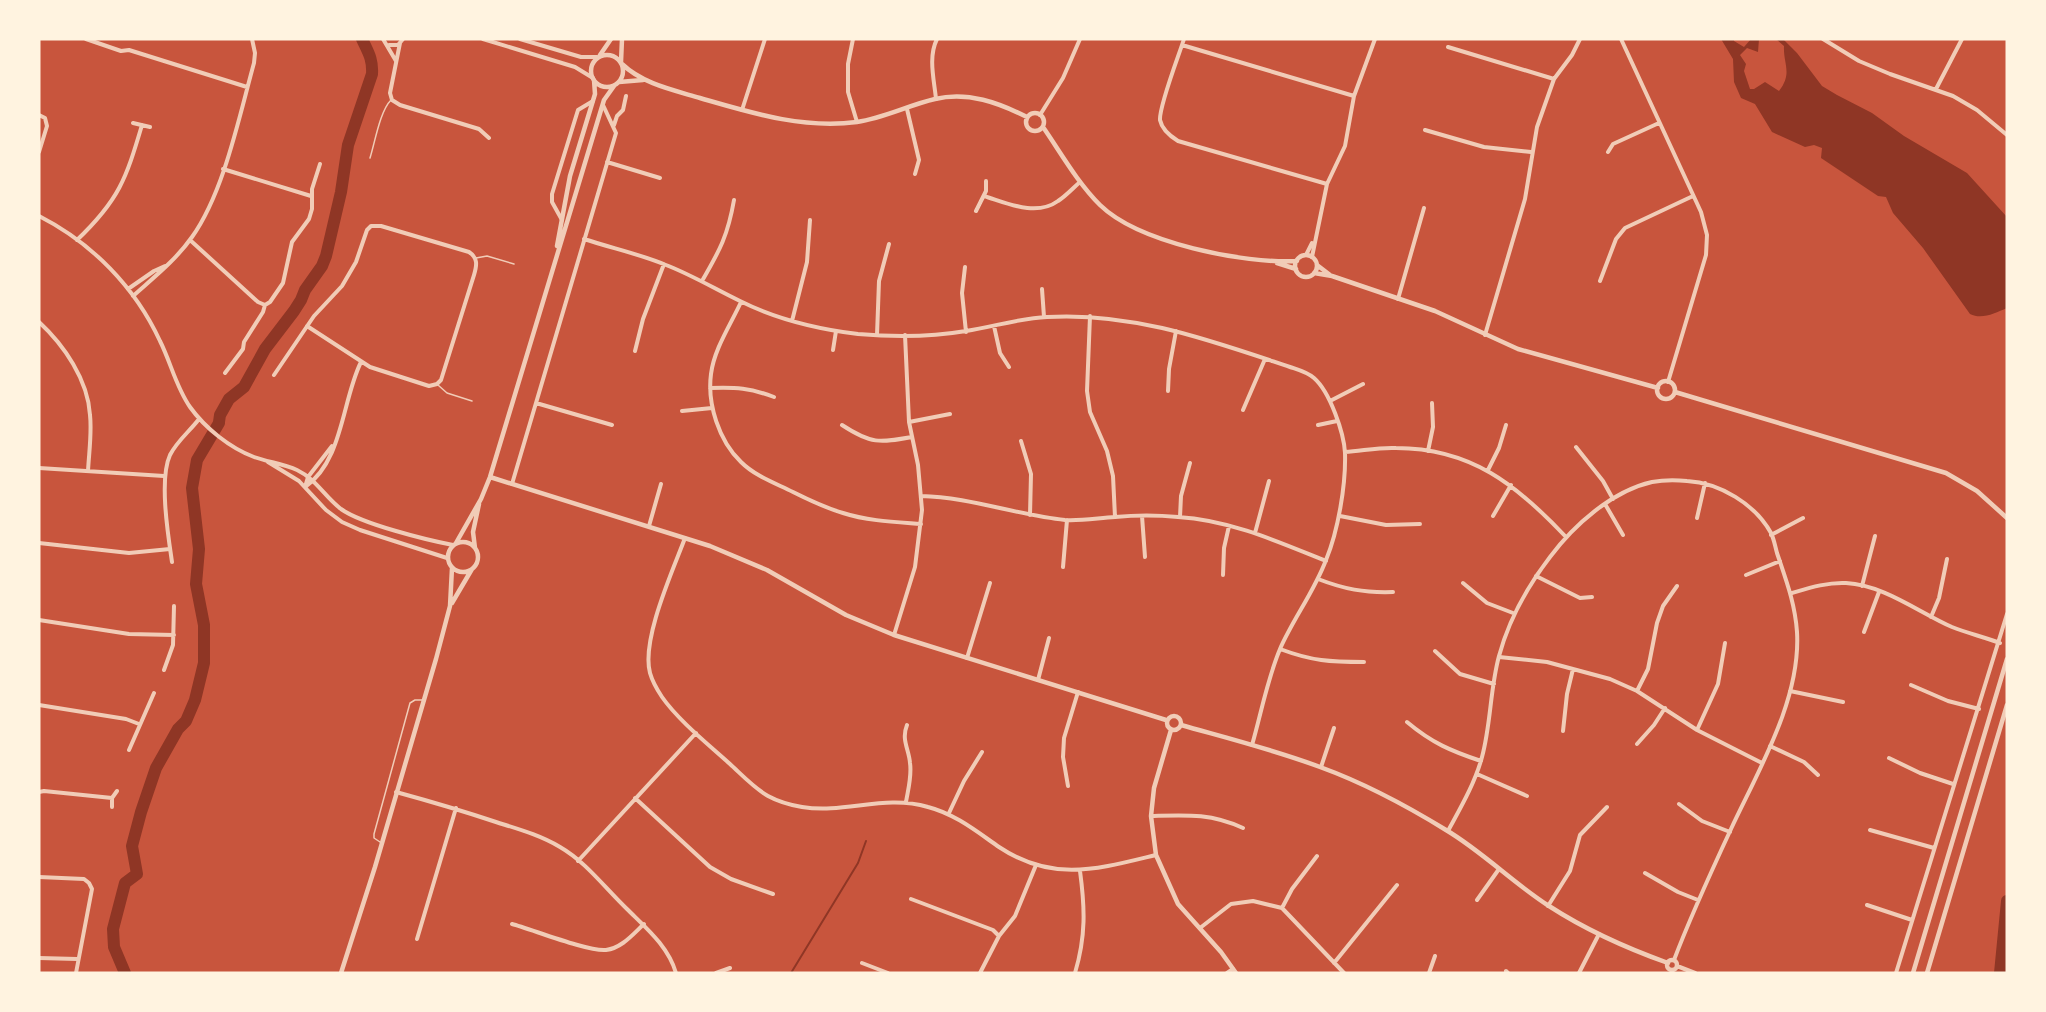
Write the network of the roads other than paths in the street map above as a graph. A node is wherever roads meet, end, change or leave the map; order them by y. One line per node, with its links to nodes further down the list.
1 (86, 39): 33 (street)
2 (252, 39): 33 (street)
3 (383, 39): 22 (street)
4 (408, 39): 20 (street)
5 (483, 39): 25 (street)
6 (519, 39): 25 (street); 26 (street)
7 (611, 39): 26 (street)
8 (765, 39): 42 (street)
9 (853, 39): 48 (street)
10 (937, 39): 38 (street)
11 (1080, 39): 45 (street)
12 (1184, 39): 23 (street)
13 (1376, 39): 36 (street)
14 (1580, 39): 30 (street)
15 (1621, 39): 50 (street)
16 (1823, 39): 21 (street)
17 (1833, 39): 21 (street)
18 (1962, 39): 34 (street)
19 (622, 40): 27 (street)
20 (402, 41): 22 (street); 28 (street)
21 (1830, 44): 34 (street)
22 (388, 45): 28 (street)
23 (1182, 45): 36 (street); 69 (street)
24 (1448, 47): 30 (street)
25 (516, 49): 29 (street)
26 (598, 56): 27 (street); 29 (street)
27 (621, 63): 31 (street); 32 (street)
28 (397, 65): 37 (street)
29 (594, 79): 32 (street); 39 (street)
30 (1554, 79): 59 (street)
31 (643, 80): 32 (street); 42 (street)
32 (617, 84): 40 (street)
33 (247, 87): 64 (street)
34 (1936, 89): 56 (street)
35 (626, 96): 46 (street)
36 (1354, 96): 69 (street)
37 (392, 99): 57 (street); 61 (lane)
38 (936, 99): 41 (street); 47 (street)
39 (593, 101): 78 (street); 78 (street)
40 (603, 104): 44 (street); 87 (street)
41 (907, 108): 48 (street); 65 (street)
42 (741, 110): 48 (street)
43 (39, 115): 58 (street)
44 (608, 115): 46 (street); 52 (street)
45 (1040, 115): 47 (street); 54 (street)
46 (617, 116): 52 (street)
47 (1027, 117): 54 (street)
48 (857, 122)
49 (133, 123): 51 (street)
50 (1659, 123): 60 (street); 72 (street)
51 (142, 125): 53 (street); 80 (street)
52 (614, 125): 62 (street)
53 (150, 127)
54 (1042, 127): 68 (street)
55 (1425, 130): 59 (street)
56 (2007, 135)
57 (489, 138)
58 (39, 152)
59 (1532, 152): 115 (street)
60 (1608, 152)
61 (370, 158)
62 (608, 162): 66 (street); 79 (street)
63 (320, 164): 70 (street)
64 (223, 169): 70 (street); 81 (street)
65 (915, 174)
66 (660, 178)
67 (986, 181): 71 (street)
68 (1080, 182): 71 (street); 86 (street)
69 (1327, 184): 83 (street)
70 (311, 196): 103 (street)
71 (984, 196): 75 (street)
72 (1693, 196): 97 (street); 123 (street)
73 (734, 200): 96 (street)
74 (1424, 208): 101 (street)
75 (976, 211)
76 (39, 216): 80 (street)
77 (810, 220): 106 (street)
78 (562, 221): 87 (street)
79 (584, 239): 89 (street); 133 (street)
80 (77, 240): 99 (street)
81 (190, 240): 90 (street); 103 (street)
82 (889, 244): 113 (street)
83 (1309, 256): 85 (street); 91 (street)
84 (475, 258): 88 (lane); 108 (street); 124 (street)
85 (1296, 261): 86 (street); 93 (street)
86 (1274, 262): 93 (street)
87 (554, 263): 159 (street)
88 (514, 264)
89 (664, 264): 96 (street); 117 (street)
90 (166, 265): 99 (street); 100 (street)
91 (1317, 266): 94 (street); 95 (street)
92 (965, 267): 111 (street)
93 (1296, 269): 94 (street)
94 (1314, 273): 95 (street)
95 (1332, 276): 101 (street)
96 (702, 281): 102 (street)
97 (1600, 281)
98 (1042, 288): 105 (street)
99 (128, 289): 100 (street)
100 (132, 296): 139 (street)
101 (1398, 299): 115 (street)
102 (741, 302): 106 (street); 126 (street)
103 (265, 305): 121 (street)
104 (1090, 316): 105 (street); 112 (street); 175 (street)
105 (1044, 317): 109 (street)
106 (792, 321): 110 (street)
107 (39, 322): 156 (street)
108 (307, 326): 119 (street); 122 (street)
109 (994, 326): 111 (street); 120 (street)
110 (836, 331): 113 (street); 116 (street)
111 (966, 332): 114 (street)
112 (1176, 332): 118 (street); 128 (street)
113 (877, 335): 114 (street)
114 (905, 335): 141 (street)
115 (1485, 335): 127 (street)
116 (833, 350)
117 (635, 351)
118 (1265, 359): 132 (street); 136 (street)
119 (361, 362): 124 (street); 148 (street)
120 (1009, 367)
121 (225, 373)
122 (274, 375)
123 (1668, 382): 127 (street); 129 (street)
124 (437, 384): 131 (lane)
125 (1363, 384): 132 (street)
126 (710, 388): 130 (street); 135 (street)
127 (1658, 388): 129 (street)
128 (1168, 391)
129 (1675, 392): 179 (street)
130 (774, 398)
131 (472, 401)
132 (1330, 401): 140 (street)
133 (536, 403): 142 (street); 163 (street)
134 (1432, 403): 150 (street)
135 (712, 408): 137 (street); 182 (street)
136 (1244, 410)
137 (682, 411)
138 (950, 414): 141 (street)
139 (200, 419): 152 (street); 157 (street)
140 (1337, 421): 144 (street); 151 (street)
141 (909, 422): 146 (street)
142 (612, 425)
143 (842, 425): 146 (street)
144 (1318, 425)
145 (1506, 425): 155 (street)
146 (912, 437): 167 (street)
147 (1021, 441): 171 (street)
148 (334, 443): 158 (street); 160 (street)
149 (1576, 447): 169 (street)
150 (1428, 451): 151 (street); 155 (street)
151 (1345, 452): 173 (street)
152 (265, 460): 158 (street); 166 (street)
153 (1190, 463): 176 (street)
154 (39, 468): 156 (street)
155 (1488, 470): 165 (street)
156 (88, 471): 157 (street)
157 (164, 476): 198 (street)
158 (308, 477): 160 (street); 166 (street)
159 (490, 477): 163 (street); 168 (street)
160 (314, 481): 166 (street); 180 (street)
161 (1269, 481): 188 (street)
162 (1705, 483): 169 (street); 177 (street); 190 (street)
163 (512, 484): 184 (street)
164 (661, 484): 184 (street)
165 (1511, 485): 174 (street); 193 (street)
166 (305, 487): 186 (street)
167 (921, 496): 171 (street); 182 (street)
168 (481, 498): 196 (street); 197 (street)
169 (1613, 499): 170 (street)
170 (1605, 504): 189 (street); 193 (street)
171 (1030, 515): 181 (street)
172 (1142, 516): 175 (street); 176 (street); 199 (street)
173 (1340, 516): 183 (street); 202 (street)
174 (1493, 516)
175 (1115, 517): 181 (street)
176 (1180, 517): 185 (street)
177 (1697, 518)
178 (1803, 518): 190 (street)
179 (2007, 518)
180 (363, 520): 186 (street); 187 (street)
181 (1067, 520): 205 (street)
182 (921, 524): 228 (street)
183 (1420, 524)
184 (649, 526): 192 (street)
185 (1229, 526): 188 (street); 208 (street)
186 (360, 530): 195 (street)
187 (405, 532): 195 (street); 196 (street)
188 (1255, 533): 202 (street)
189 (1623, 535)
190 (1772, 535): 203 (street)
191 (1875, 536): 215 (street)
192 (685, 537): 228 (street); 262 (street)
193 (1566, 537): 210 (street)
194 (39, 543): 198 (street)
195 (402, 543): 200 (street)
196 (455, 544): 197 (street); 200 (street)
197 (475, 548): 207 (street)
198 (170, 549): 204 (street)
199 (1145, 557)
200 (447, 558): 206 (street)
201 (1947, 559): 224 (street)
202 (1326, 561): 211 (street)
203 (1780, 561): 209 (street); 218 (street)
204 (172, 562)
205 (1063, 567)
206 (452, 568): 207 (street); 221 (street)
207 (472, 569): 221 (street)
208 (1223, 575)
209 (1746, 575)
210 (1536, 576): 219 (street); 222 (street)
211 (1318, 579): 216 (street); 232 (street)
212 (990, 583): 235 (street)
213 (1463, 583): 222 (street)
214 (1677, 586): 243 (street)
215 (1862, 586): 217 (street); 218 (street)
216 (1393, 592)
217 (1879, 592): 224 (street); 226 (street)
218 (1792, 593): 244 (street)
219 (1592, 597)
220 (174, 606): 227 (street)
221 (450, 606): 247 (street)
222 (1513, 613): 234 (street)
223 (2007, 614): 231 (street)
224 (1931, 617): 231 (street)
225 (39, 620): 227 (street)
226 (1864, 633)
227 (174, 635): 239 (street)
228 (894, 635): 235 (street)
229 (1049, 638): 240 (street)
230 (1725, 643): 260 (street)
231 (2000, 643): 252 (street)
232 (1280, 649): 237 (street); 264 (street)
233 (1435, 651): 241 (street)
234 (1499, 657): 238 (street); 241 (street)
235 (967, 658): 240 (street)
236 (2007, 659): 341 (street)
237 (1364, 662)
238 (1573, 669): 243 (street); 261 (street)
239 (164, 670)
240 (1038, 680): 245 (street)
241 (1494, 684): 269 (street)
242 (1911, 685): 252 (street)
243 (1637, 691): 251 (street)
244 (1790, 691): 248 (street); 265 (street)
245 (1078, 692): 253 (street); 275 (street)
246 (154, 693): 255 (street)
247 (423, 700): 278 (street); 293 (lane)
248 (1843, 702)
249 (39, 705): 255 (street)
250 (2007, 705): 342 (street)
251 (1665, 708): 260 (street); 263 (street)
252 (1979, 710): 274 (street)
253 (1166, 720): 257 (street); 259 (street)
254 (1407, 722): 269 (street)
255 (140, 724): 266 (street)
256 (907, 725): 282 (street)
257 (1181, 725): 259 (street); 264 (street)
258 (1334, 728): 271 (street)
259 (1171, 729): 288 (street)
260 (1697, 730): 270 (street)
261 (1563, 731)
262 (696, 733): 281 (street); 282 (street)
263 (1638, 744)
264 (1252, 745): 271 (street)
265 (1770, 746): 270 (street); 273 (street)
266 (129, 750)
267 (982, 752): 287 (street)
268 (1889, 758): 274 (street)
269 (1481, 761): 272 (street)
270 (1762, 763): 292 (street)
271 (1321, 767): 291 (street)
272 (1477, 774): 279 (street); 291 (street)
273 (1818, 775)
274 (1953, 784): 294 (street)
275 (1068, 786)
276 (117, 791): 280 (street)
277 (39, 792): 280 (street)
278 (396, 792): 286 (street); 293 (street)
279 (1527, 796)
280 (112, 798): 284 (street)
281 (635, 798): 297 (street); 304 (street)
282 (906, 802): 287 (street)
283 (1679, 804): 292 (street)
284 (112, 807)
285 (1607, 807): 309 (street)
286 (456, 808): 297 (street); 317 (street)
287 (949, 813): 298 (street)
288 (1151, 816): 289 (street); 295 (street)
289 (1243, 828)
290 (1870, 830): 294 (street)
291 (1448, 831): 299 (street)
292 (1730, 832): 307 (street)
293 (381, 843): 329 (street)
294 (1934, 848): 311 (street)
295 (1156, 855): 300 (street); 314 (street)
296 (1317, 856): 310 (street)
297 (578, 861): 313 (street)
298 (1036, 865): 300 (street); 316 (street)
299 (1499, 869): 306 (street); 309 (street)
300 (1080, 871): 334 (street)
301 (1646, 873): 307 (street)
302 (39, 877): 320 (street)
303 (1397, 885): 323 (street)
304 (773, 894)
305 (911, 899): 316 (street)
306 (1476, 900)
307 (1698, 900): 321 (street)
308 (1867, 905): 311 (street)
309 (1548, 906): 315 (street)
310 (1282, 908): 314 (street); 323 (street)
311 (1912, 920): 340 (street)
312 (512, 924): 313 (street)
313 (644, 924): 330 (street)
314 (1200, 928): 327 (street)
315 (1599, 934): 324 (street); 338 (street)
316 (999, 936): 333 (street)
317 (417, 939)
318 (1435, 956): 337 (street)
319 (39, 958): 320 (street)
320 (77, 959): 328 (street)
321 (1674, 960): 324 (street); 325 (street)
322 (862, 963): 332 (street)
323 (1334, 963): 336 (street)
324 (1668, 963): 325 (street)
325 (1677, 966): 339 (street)
326 (730, 968): 331 (street)
327 (1234, 971): 335 (street)
328 (76, 973)
329 (341, 973)
330 (676, 973)
331 (716, 973)
332 (888, 973)
333 (980, 973)
334 (1075, 973)
335 (1227, 973)
336 (1344, 973)
337 (1429, 973)
338 (1579, 973)
339 (1695, 973)
340 (1896, 973)
341 (1913, 973)
342 (1927, 973)

